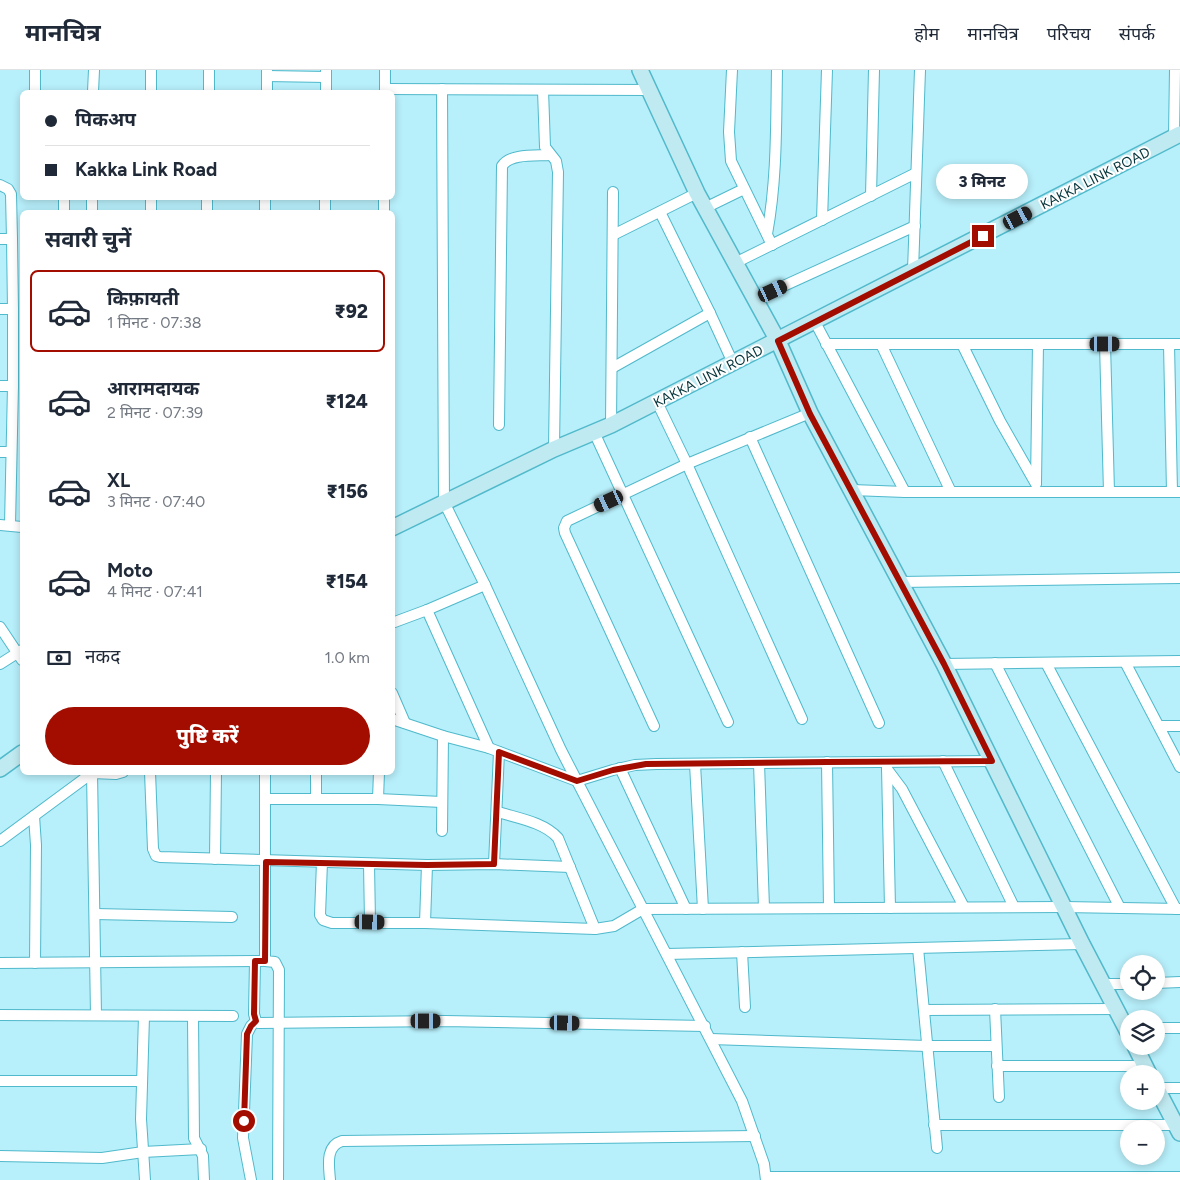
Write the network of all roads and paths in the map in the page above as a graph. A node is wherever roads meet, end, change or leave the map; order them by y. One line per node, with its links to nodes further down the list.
1 (35, 70): 16 (street)
2 (94, 70): 17 (street)
3 (151, 70): 18 (street)
4 (209, 70): 19 (street)
5 (385, 70): 22 (street)
6 (640, 70): 24 (street)
7 (732, 70): 30 (street)
8 (777, 70): 38 (street)
9 (827, 70): 36 (street)
10 (874, 70): 33 (street)
11 (920, 70): 28 (street)
12 (1175, 70): 26 (street)
13 (267, 73): 14 (street); 20 (street)
14 (326, 74): 21 (street)
15 (442, 89): 23 (street); 25 (street); 81 (street)
16 (35, 90)
17 (93, 90)
18 (151, 90)
19 (209, 90)
20 (267, 90)
21 (326, 90)
22 (385, 90)
23 (543, 90): 24 (street); 27 (street)
24 (650, 90): 32 (street)
25 (395, 91)
26 (1177, 136): 44 (street, KAKKA LINK ROAD)
27 (550, 155): 64 (street); 70 (street)
28 (916, 173): 33 (street); 37 (street)
29 (0, 185): 41 (street)
30 (744, 189): 34 (street); 38 (street)
31 (613, 192): 39 (street)
32 (697, 193): 34 (street); 35 (street)
33 (870, 196): 36 (street)
34 (705, 208): 43 (street)
35 (660, 212): 39 (street); 48 (street)
36 (822, 220): 42 (street)
37 (915, 226): 44 (street); 45 (street)
38 (767, 234): 42 (street)
39 (613, 235): 59 (street)
40 (0, 239): 41 (street)
41 (12, 239): 47 (street)
42 (772, 245): 43 (street)
43 (735, 263): 45 (street)
44 (913, 271): 49 (street, KAKKA LINK ROAD)
45 (755, 299): 50 (street)
46 (0, 309): 47 (street)
47 (13, 309): 61 (street)
48 (710, 313): 58 (street); 59 (street)
49 (815, 322): 50 (street, KAKKA LINK ROAD); 51 (street)
50 (778, 341): 58 (street, KAKKA LINK ROAD); 63 (street)
51 (826, 344): 52 (street); 76 (street)
52 (881, 344): 53 (street); 77 (street)
53 (962, 344): 54 (street); 74 (street)
54 (1038, 344): 55 (street); 74 (street)
55 (1105, 344): 56 (street); 78 (street)
56 (1169, 344): 57 (street); 79 (street)
57 (1180, 344)
58 (733, 363): 62 (street, KAKKA LINK ROAD)
59 (612, 368): 65 (street)
60 (0, 386): 61 (street)
61 (16, 392): 67 (street)
62 (657, 402): 65 (street, KAKKA LINK ROAD); 73 (street)
63 (810, 414): 69 (street); 75 (street)
64 (499, 425)
65 (611, 425): 66 (street, KAKKA LINK ROAD)
66 (594, 432): 70 (street, KAKKA LINK ROAD); 80 (street)
67 (11, 433): 68 (street); 72 (street)
68 (20, 433)
69 (750, 437): 73 (street); 104 (street)
70 (554, 449): 81 (street, KAKKA LINK ROAD)
71 (0, 452): 72 (street)
72 (11, 452): 82 (street)
73 (688, 464): 80 (street); 100 (street)
74 (1036, 488): 77 (street); 78 (street)
75 (852, 490): 76 (street); 86 (street)
76 (905, 492): 77 (street)
77 (951, 492)
78 (1109, 492): 79 (street)
79 (1176, 492)
80 (623, 494): 102 (street); 105 (street)
81 (444, 502): 83 (street, KAKKA LINK ROAD); 87 (street)
82 (5, 525): 84 (street)
83 (395, 526)
84 (20, 527)
85 (1180, 578): 86 (street)
86 (900, 582): 98 (street)
87 (485, 585): 88 (street); 128 (street)
88 (427, 610): 89 (street); 109 (street)
89 (395, 622)
90 (0, 627): 91 (street)
91 (20, 653)
92 (20, 654): 97 (street)
93 (1125, 662): 94 (street); 96 (street); 106 (street)
94 (1180, 662)
95 (995, 663): 96 (street); 98 (street); 150 (street)
96 (1046, 663): 154 (street)
97 (0, 664)
98 (944, 664): 113 (street)
99 (395, 700): 103 (street)
100 (802, 719)
101 (395, 720): 103 (street)
102 (728, 722)
103 (405, 723): 108 (street)
104 (879, 723)
105 (654, 726)
106 (1160, 726): 107 (street); 118 (street)
107 (1180, 726)
108 (443, 736): 109 (street); 132 (street)
109 (489, 748): 110 (street)
110 (499, 752): 128 (street); 133 (street)
111 (20, 754): 120 (street)
112 (943, 761): 113 (street); 117 (street); 144 (street)
113 (992, 761): 145 (street)
114 (827, 762): 116 (street); 117 (street); 147 (street)
115 (695, 764): 116 (street); 119 (street); 153 (street)
116 (760, 764): 146 (street)
117 (887, 765): 148 (street); 149 (street)
118 (1180, 767)
119 (620, 768): 128 (street); 152 (street)
120 (0, 769)
121 (89, 775): 134 (street)
122 (92, 775): 155 (street)
123 (150, 775): 137 (street)
124 (216, 775): 137 (street)
125 (265, 775): 130 (street)
126 (316, 775): 129 (street)
127 (379, 775): 131 (street)
128 (577, 781): 151 (street)
129 (316, 799): 130 (street); 131 (street)
130 (265, 800): 138 (street)
131 (378, 800): 132 (street)
132 (442, 802): 135 (street)
133 (498, 812): 141 (street); 143 (street)
134 (34, 816): 136 (street); 165 (street)
135 (442, 831)
136 (0, 841)
137 (216, 858): 138 (street)
138 (266, 862): 139 (street); 164 (street)
139 (322, 862): 140 (street); 157 (street)
140 (369, 864): 142 (street); 157 (street)
141 (494, 864): 142 (street); 143 (street)
142 (427, 865): 158 (street)
143 (570, 867): 159 (street)
144 (1014, 907): 145 (street); 149 (street)
145 (1064, 907): 150 (street); 160 (street)
146 (764, 908): 147 (street); 153 (street)
147 (829, 908): 148 (street)
148 (890, 908): 149 (street)
149 (964, 908)
150 (1120, 908): 154 (street)
151 (643, 909): 152 (street); 159 (street); 163 (street)
152 (686, 909): 153 (street)
153 (703, 909)
154 (1178, 909)
155 (95, 914): 156 (street); 166 (street)
156 (232, 917)
157 (370, 922): 158 (street)
158 (425, 923): 159 (street)
159 (595, 929)
160 (1082, 944): 161 (street); 170 (street)
161 (918, 948): 162 (street); 175 (street)
162 (742, 952): 163 (street); 172 (street)
163 (667, 954): 184 (street)
164 (260, 961): 166 (street); 182 (street); 183 (street)
165 (35, 962): 166 (street); 167 (street)
166 (96, 962): 177 (street)
167 (0, 963)
168 (1180, 982): 169 (street)
169 (1165, 983)
170 (1103, 984): 171 (street); 174 (street)
171 (1120, 984)
172 (745, 1007)
173 (995, 1009): 174 (street); 175 (street); 189 (street)
174 (1116, 1009): 181 (street)
175 (924, 1010): 188 (street)
176 (0, 1015): 177 (street)
177 (96, 1015): 178 (street)
178 (144, 1016): 179 (street); 192 (street)
179 (193, 1016): 180 (street); 202 (street)
180 (233, 1016)
181 (1120, 1016)
182 (256, 1021): 183 (street); 209 (street)
183 (279, 1022): 184 (street); 210 (street)
184 (704, 1026): 187 (street)
185 (1165, 1028): 186 (street)
186 (1180, 1028)
187 (711, 1039): 188 (street); 200 (street)
188 (927, 1046): 189 (street); 198 (street)
189 (996, 1046): 190 (street)
190 (997, 1066): 191 (street); 196 (street)
191 (1120, 1069)
192 (142, 1080): 193 (street); 203 (street)
193 (0, 1081)
194 (1165, 1088): 195 (street)
195 (1180, 1088)
196 (999, 1098)
197 (1165, 1105): 199 (street)
198 (934, 1125): 199 (street); 201 (street)
199 (1178, 1129)
200 (755, 1136): 206 (street); 211 (street)
201 (937, 1148)
202 (201, 1150): 203 (street); 208 (street)
203 (143, 1152): 204 (street); 207 (street)
204 (0, 1156)
205 (1180, 1177): 206 (street)
206 (766, 1179)
207 (145, 1180)
208 (204, 1180)
209 (251, 1180)
210 (278, 1180)
211 (330, 1180)

